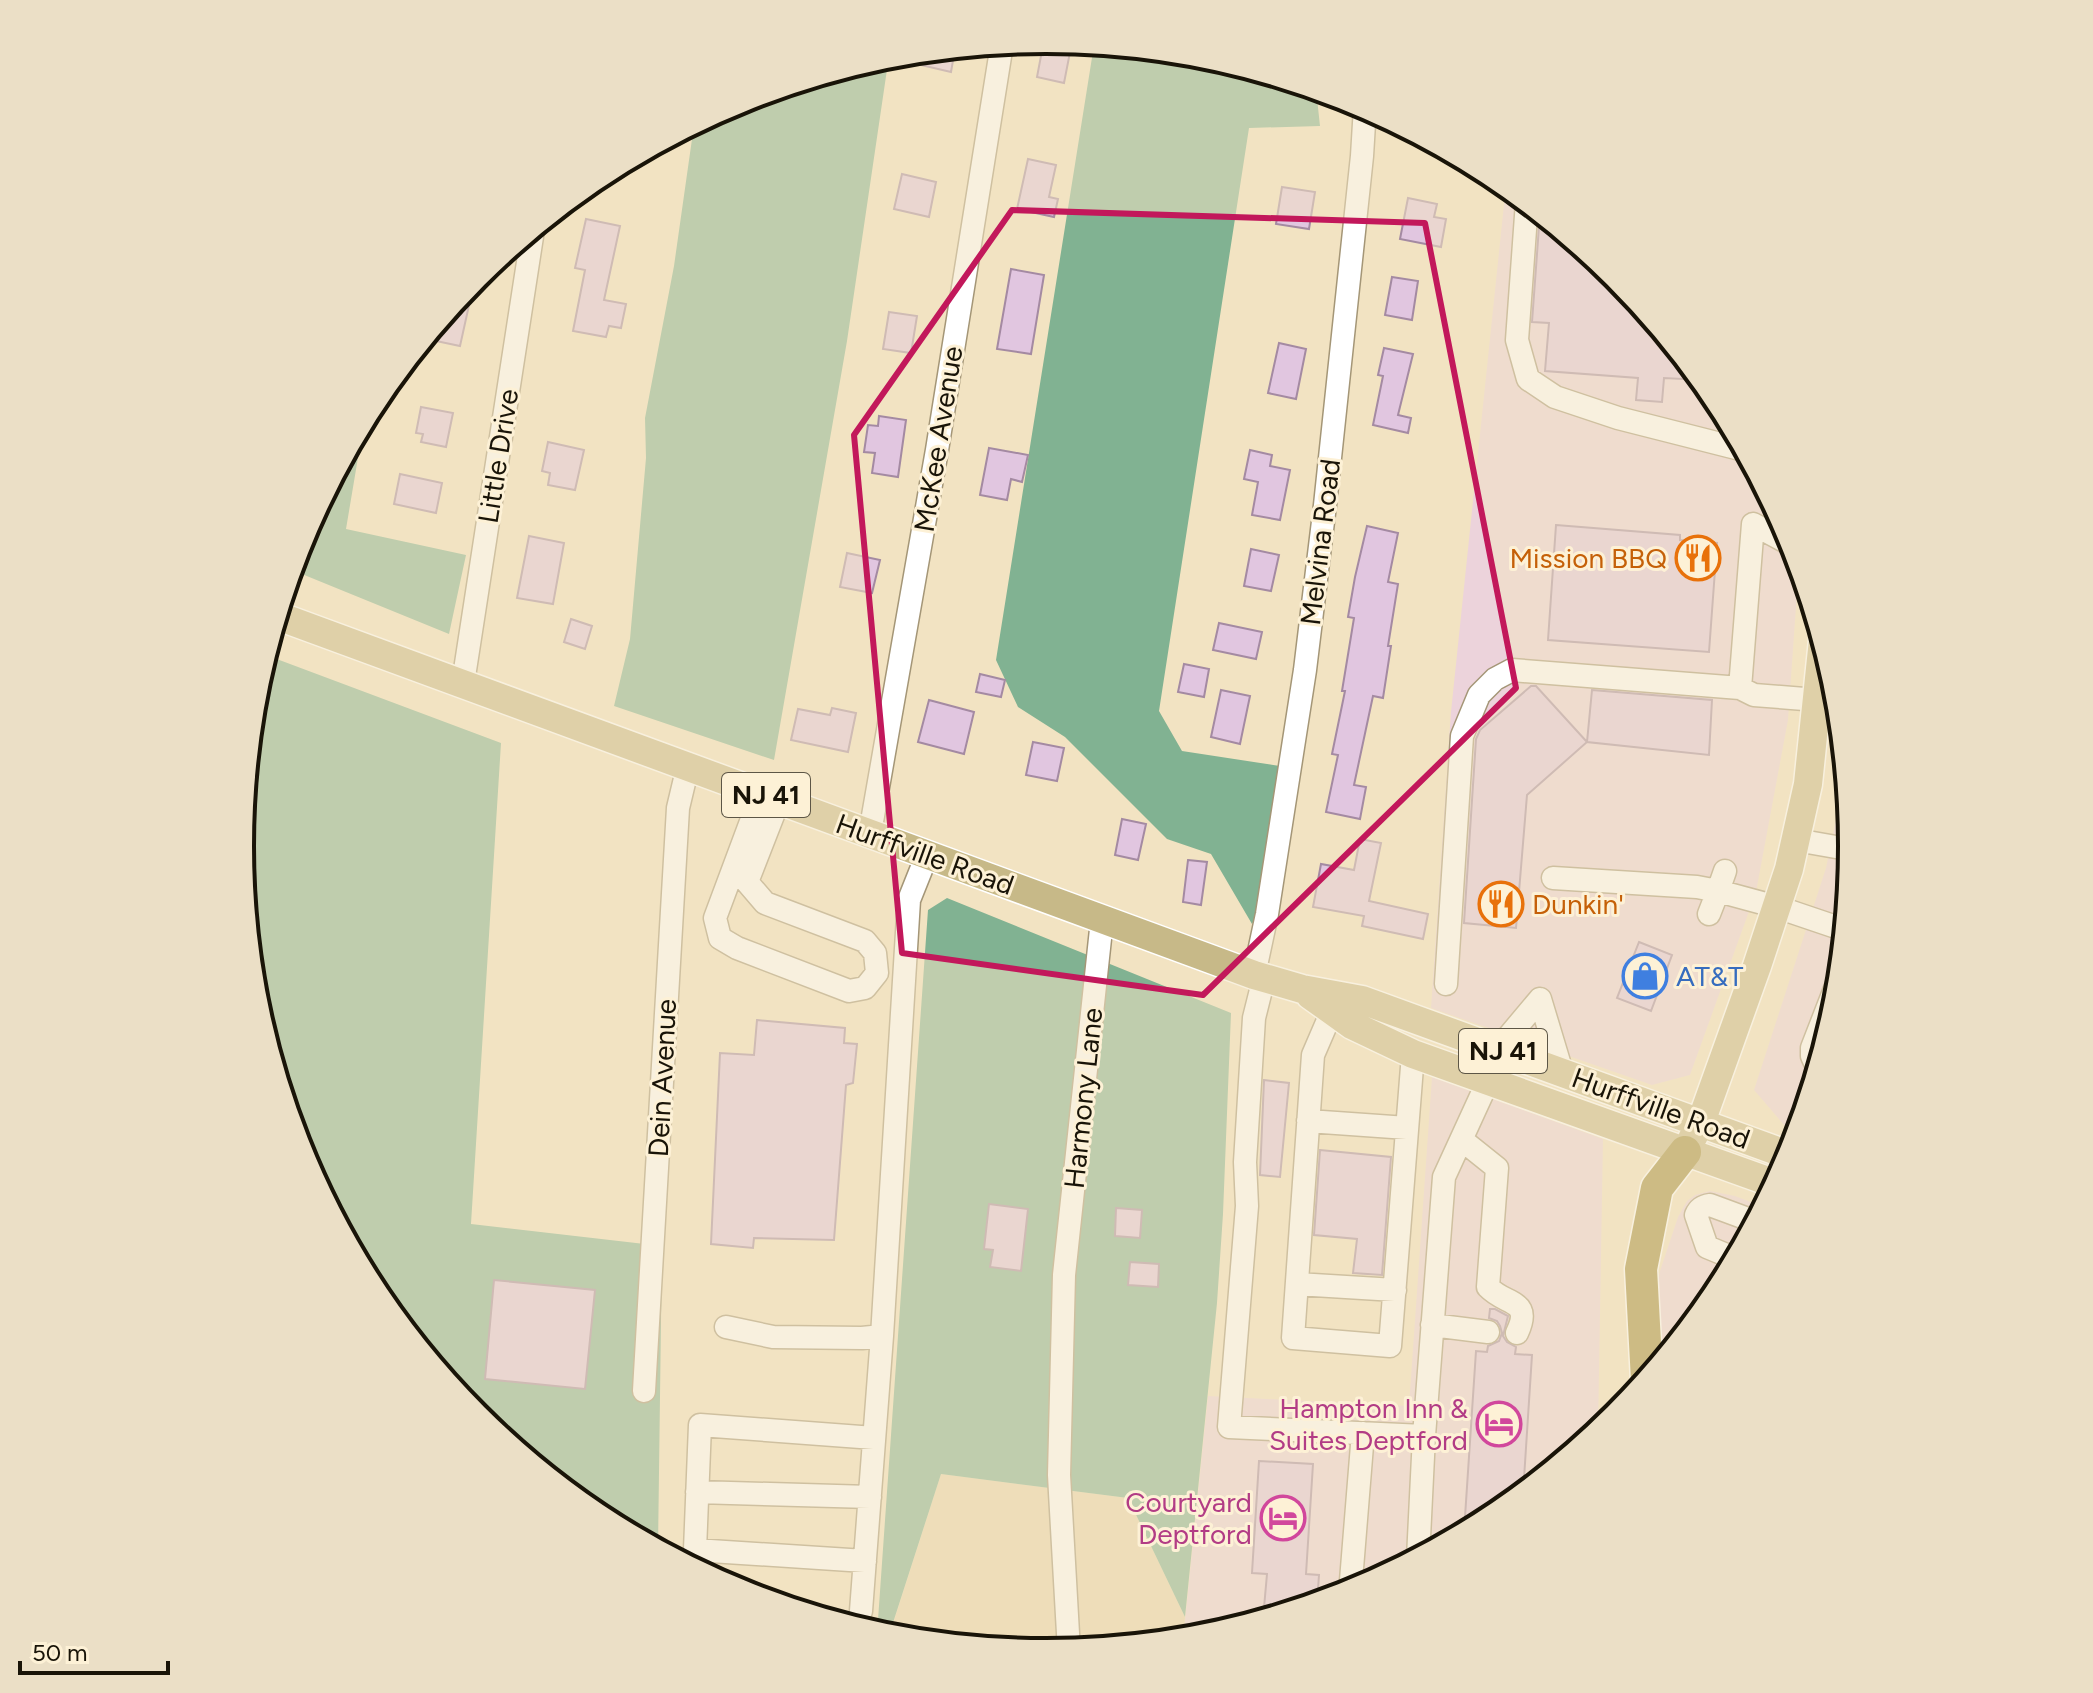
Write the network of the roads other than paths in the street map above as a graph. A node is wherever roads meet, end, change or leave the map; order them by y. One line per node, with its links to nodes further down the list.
1 (1000, 56): 14 (street, McKee Avenue)
2 (1364, 121): 26 (street, Melvina Road)
3 (1526, 216): 5 (street)
4 (531, 246): 9 (street, Little Drive)
5 (1731, 447)
6 (1776, 536): 10 (street)
7 (288, 619): 9 (main road, Hurffville Road / NJ 41)
8 (1820, 674): 11 (main road)
9 (463, 683): 12 (main road, Hurffville Road / NJ 41)
10 (1740, 688): 11 (street); 27 (street)
11 (1817, 700): 15 (main road)
12 (688, 766): 13 (main road, Hurffville Road / NJ 41); 51 (street, Dein Avenue)
13 (770, 796): 14 (main road, Hurffville Road / NJ 41); 20 (street); 23 (street)
14 (870, 833): 17 (main road, Hurffville Road / NJ 41)
15 (1796, 840): 16 (street); 21 (main road)
16 (1839, 848)
17 (927, 855): 24 (main road, Hurffville Road / NJ 41); 49 (street)
18 (1553, 878): 19 (street)
19 (1722, 881): 21 (street); 22 (street)
20 (765, 903): 23 (street); 23 (street)
21 (1777, 907): 25 (street); 35 (main road)
22 (1709, 914)
23 (715, 918)
24 (1102, 920): 26 (main road, Hurffville Road / NJ 41); 61 (street, Harmony Lane)
25 (1834, 926)
26 (1259, 976): 28 (main road, Hurffville Road / NJ 41); 52 (street, Melvina Road)
27 (1446, 984)
28 (1302, 989): 29 (main road, Hurffville Road / NJ 41); 30 (main road, Hurffville Road / NJ 41)
29 (1332, 1011): 31 (main road, Hurffville Road / NJ 41); 34 (street)
30 (1498, 1049): 32 (main road, Hurffville Road / NJ 41); 32 (street)
31 (1413, 1054): 33 (main road, Hurffville Road / NJ 41); 36 (street)
32 (1562, 1072): 35 (main road, Hurffville Road / NJ 41)
33 (1488, 1081): 37 (street); 39 (main road, Hurffville Road / NJ 41)
34 (1308, 1121): 36 (street); 43 (street)
35 (1701, 1122): 38 (main road, Hurffville Road / NJ 41); 39 (main road)
36 (1407, 1128): 44 (street)
37 (1462, 1140): 45 (street); 48 (street)
38 (1778, 1151)
39 (1685, 1152): 40 (main road, Hurffville Road / NJ 41); 50 (highway)
40 (1765, 1180)
41 (1746, 1218): 42 (street)
42 (1726, 1255)
43 (1297, 1284): 44 (street); 44 (street)
44 (1395, 1290)
45 (1432, 1325): 47 (street); 53 (street)
46 (726, 1327): 49 (street)
47 (1488, 1332)
48 (1517, 1333)
49 (882, 1336): 54 (street)
50 (1646, 1364)
51 (644, 1391)
52 (1363, 1433): 53 (street); 59 (street)
53 (1424, 1436): 57 (street)
54 (874, 1438): 55 (street); 56 (street)
55 (697, 1492): 56 (street); 58 (street)
56 (870, 1497): 58 (street)
57 (1419, 1546)
58 (865, 1561): 60 (street)
59 (1351, 1578)
60 (861, 1611)
61 (1068, 1638)

